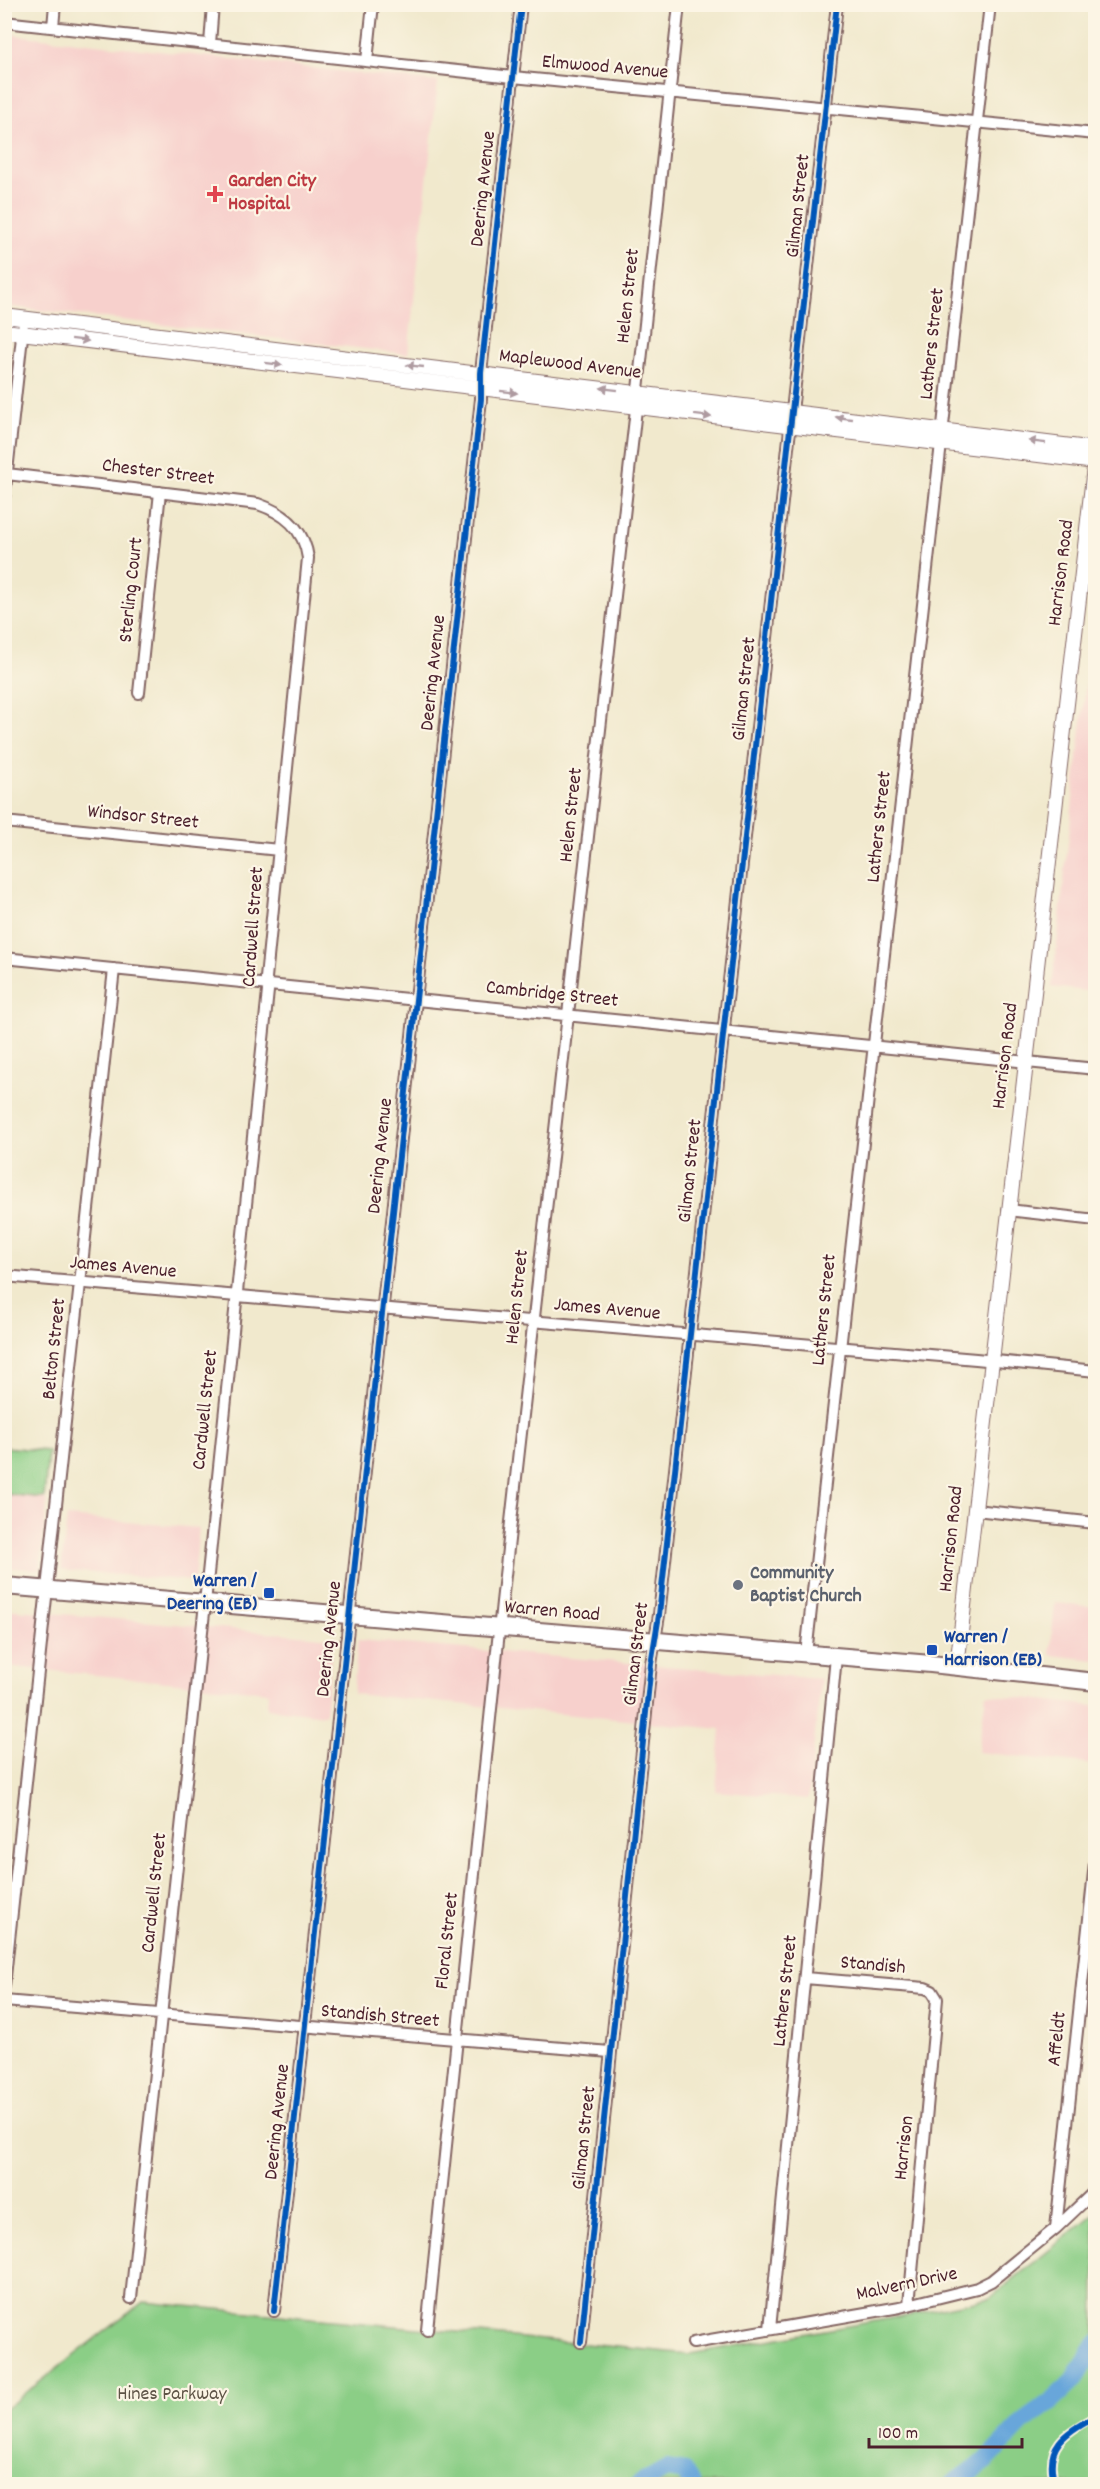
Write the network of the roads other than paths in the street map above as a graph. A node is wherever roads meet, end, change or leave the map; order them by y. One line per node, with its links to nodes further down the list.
1 (55, 4): 9 (street)
2 (213, 4): 10 (street)
3 (372, 4): 11 (street)
4 (521, 4): 12 (street, Deering Avenue)
5 (679, 4): 13 (street, Helen Street)
6 (837, 4): 14 (street, Gilman Street)
7 (990, 4): 15 (street, Lathers Street)
8 (4, 22): 9 (street, Elmwood Avenue)
9 (53, 27): 10 (street, Elmwood Avenue)
10 (210, 44): 11 (street, Elmwood Avenue)
11 (367, 61): 12 (street, Elmwood Avenue)
12 (513, 77): 13 (street, Elmwood Avenue); 23 (street, Deering Avenue)
13 (669, 92): 14 (street, Elmwood Avenue); 25 (street, Helen Street)
14 (827, 108): 15 (street, Elmwood Avenue); 27 (street, Gilman Street)
15 (976, 122): 16 (street, Elmwood Avenue); 29 (street, Lathers Street)
16 (1095, 134)
17 (4, 316): 18 (street, Maplewood Avenue)
18 (24, 318): 20 (street); 21 (street, Maplewood Avenue)
19 (4, 331): 20 (street, Maplewood Avenue)
20 (22, 333): 21 (street, Maplewood Avenue, one-way to 21); 32 (street)
21 (179, 345): 22 (street, Maplewood Avenue)
22 (335, 364): 23 (street, Maplewood Avenue, one-way to 22); 24 (street, Maplewood Avenue)
23 (481, 373): 24 (street, Deering Avenue); 25 (street, Maplewood Avenue, one-way to 23)
24 (482, 389): 26 (street, Maplewood Avenue, one-way to 26); 42 (street, Deering Avenue)
25 (638, 393): 26 (street, Helen Street); 27 (street, Maplewood Avenue)
26 (636, 408): 28 (street, Maplewood Avenue, one-way to 28); 43 (street, Helen Street)
27 (793, 412): 28 (street, Gilman Street); 29 (street, Maplewood Avenue, one-way to 27)
28 (791, 427): 30 (street, Maplewood Avenue); 44 (street, Gilman Street)
29 (942, 430): 30 (street, Lathers Street); 31 (street, Maplewood Avenue, one-way to 29)
30 (940, 445): 31 (street, Maplewood Avenue); 45 (street, Lathers Street)
31 (1095, 456): 46 (street, Harrison Road)
32 (7, 474): 33 (street, Chester Street); 34 (street)
33 (160, 492): 35 (street, Chester Street); 36 (street, Sterling Court)
34 (4, 498)
35 (297, 528): 38 (street, Cardwell Street)
36 (139, 693)
37 (4, 822): 38 (street, Windsor Street)
38 (279, 850): 41 (street, Cardwell Street)
39 (4, 958): 40 (street, Cambridge Street)
40 (114, 969): 41 (street, Cambridge Street); 51 (street, Belton Street)
41 (267, 984): 42 (street, Cambridge Street); 52 (street, Cardwell Street)
42 (415, 999): 43 (street, Cambridge Street); 53 (street, Deering Avenue)
43 (568, 1014): 44 (street, Cambridge Street); 54 (street, Helen Street)
44 (724, 1030): 45 (street, Cambridge Street); 55 (street, Gilman Street)
45 (873, 1046): 46 (street, Cambridge Street); 56 (street, Lathers Street)
46 (1025, 1061): 47 (street, Cambridge Street); 48 (street, Harrison Road)
47 (1095, 1069)
48 (1008, 1210): 49 (street); 57 (street, Harrison Road)
49 (1095, 1220)
50 (4, 1276): 51 (street, James Avenue)
51 (81, 1282): 52 (street, James Avenue); 62 (street, Belton Street)
52 (235, 1296): 53 (street, James Avenue); 63 (street, Cardwell Street)
53 (381, 1308): 54 (street, James Avenue); 64 (street, Deering Avenue)
54 (533, 1321): 55 (street, James Avenue); 65 (street, Helen Street)
55 (690, 1335): 56 (street, James Avenue); 66 (street, Gilman Street)
56 (839, 1347): 57 (street, James Avenue); 67 (street, Lathers Street)
57 (992, 1360): 58 (street, James Avenue); 59 (street, Harrison Road)
58 (1095, 1371)
59 (975, 1510): 60 (street); 69 (street, Harrison Road)
60 (1095, 1523)
61 (4, 1586): 62 (main road, Warren Road)
62 (47, 1590): 63 (main road, Warren Road); 73 (street, Belton Street)
63 (205, 1603): 64 (main road, Warren Road); 76 (street, Cardwell Street)
64 (348, 1616): 65 (main road, Warren Road); 77 (street, Deering Avenue)
65 (499, 1628): 66 (main road, Warren Road); 78 (street, Floral Street)
66 (656, 1641): 67 (main road, Warren Road); 79 (street, Gilman Street)
67 (806, 1654): 68 (main road, Warren Road)
68 (836, 1657): 69 (main road, Warren Road); 72 (street, Lathers Street)
69 (957, 1667): 70 (main road, Warren Road)
70 (1095, 1682)
71 (1095, 1853): 81 (street, Affeldt)
72 (805, 1978): 74 (street, Standish); 85 (street, Lathers Street)
73 (4, 1986)
74 (936, 1995): 83 (street, Harrison)
75 (4, 2001): 76 (street, Standish Street)
76 (160, 2014): 77 (street, Standish Street); 82 (street, Cardwell Street)
77 (305, 2027): 78 (street, Standish Street); 84 (street, Deering Avenue)
78 (456, 2040): 79 (street, Standish Street); 86 (street, Floral Street)
79 (610, 2052): 87 (street, Gilman Street)
80 (1095, 2190): 81 (street, Malvern Drive)
81 (1056, 2228): 83 (street, Malvern Drive)
82 (130, 2298)
83 (909, 2305): 85 (street, Malvern Drive)
84 (274, 2311)
85 (770, 2329): 88 (street, Malvern Drive)
86 (427, 2330)
87 (581, 2342)
88 (693, 2343)

